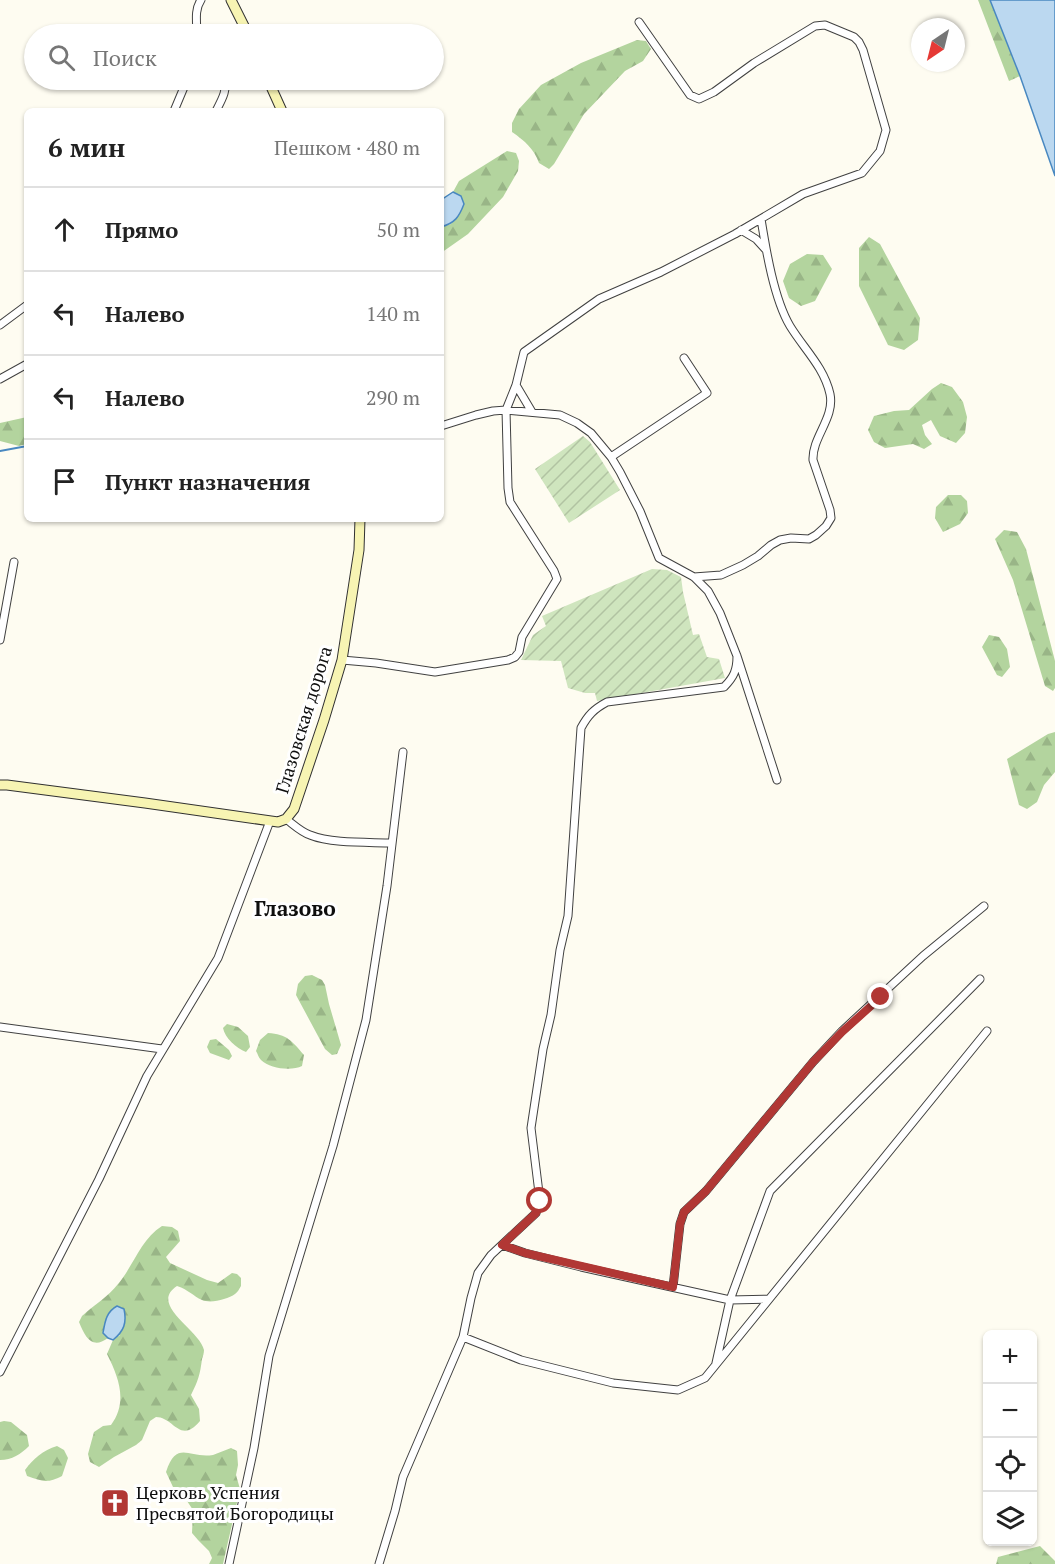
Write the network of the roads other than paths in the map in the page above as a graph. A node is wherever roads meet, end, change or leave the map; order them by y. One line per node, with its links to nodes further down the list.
1 (201, 0): 4 (street)
2 (231, 0): 5 (street)
3 (639, 22): 12 (street)
4 (196, 24)
5 (243, 24)
6 (183, 90): 9 (street)
7 (225, 90): 10 (street)
8 (273, 90): 11 (street)
9 (175, 108)
10 (217, 108)
11 (281, 108)
12 (761, 219): 13 (street); 14 (street)
13 (741, 230): 14 (street); 20 (street)
14 (766, 250): 27 (street)
15 (24, 306): 16 (street)
16 (0, 325)
17 (684, 358): 24 (street)
18 (24, 366): 19 (street)
19 (0, 379)
20 (516, 386): 21 (street); 22 (street)
21 (506, 410): 22 (street); 23 (street); 30 (street)
22 (532, 412): 24 (street)
23 (444, 425)
24 (611, 458): 27 (street)
25 (360, 522): 30 (street, Глазовская дорога)
26 (14, 562): 28 (street)
27 (694, 577): 29 (street)
28 (0, 640)
29 (737, 656): 32 (street); 42 (street)
30 (342, 660): 34 (street, Глазовская дорога)
31 (403, 752): 36 (street)
32 (777, 780)
33 (0, 785): 35 (street, Глазовская дорога)
34 (286, 819): 35 (street, Глазовская дорога); 36 (street)
35 (270, 821): 41 (street)
36 (392, 843): 49 (street)
37 (984, 906): 43 (street)
38 (980, 979): 45 (street)
39 (0, 1027): 41 (street)
40 (987, 1031): 44 (street)
41 (162, 1049): 48 (street)
42 (502, 1245): 43 (street); 46 (street)
43 (673, 1287): 45 (street)
44 (769, 1299): 45 (street); 47 (street)
45 (730, 1300): 47 (street)
46 (463, 1337): 47 (street); 50 (street)
47 (716, 1365)
48 (0, 1372)
49 (229, 1564)
50 (379, 1564)

